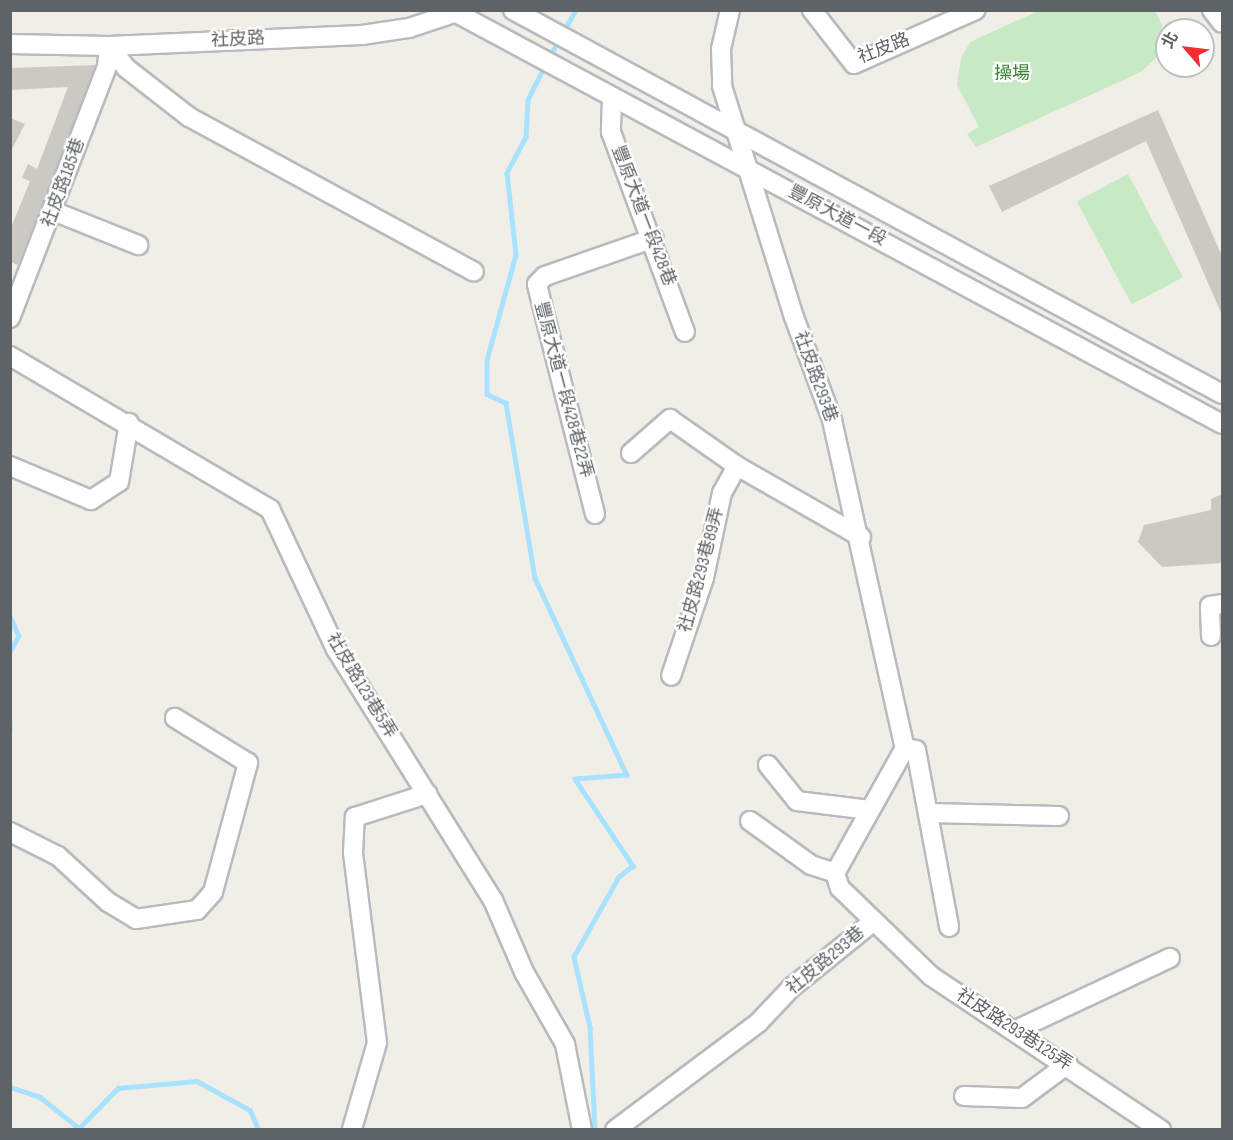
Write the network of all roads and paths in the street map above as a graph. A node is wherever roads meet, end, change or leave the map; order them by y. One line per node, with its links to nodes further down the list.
1 (513, 10): 11 (street, 豐原大道一段)
2 (730, 10): 11 (street, 社皮路293巷)
3 (812, 10): 4 (street, 社皮路)
4 (976, 10)
5 (1212, 10): 7 (street)
6 (456, 11): 9 (street, 社皮路); 10 (street, 豐原大道一段)
7 (1222, 23)
8 (12, 42): 9 (street, 社皮路)
9 (110, 46): 13 (street, 社皮路185巷); 16 (street)
10 (612, 99): 12 (street, 豐原大道一段); 14 (street, 豐原大道一段428巷)
11 (734, 130): 12 (street, 社皮路293巷); 21 (street, 豐原大道一段)
12 (751, 170): 23 (street, 豐原大道一段); 28 (street, 社皮路293巷)
13 (53, 211): 15 (street); 17 (street, 社皮路185巷)
14 (654, 238): 19 (street, 豐原大道一段428巷); 27 (street, 豐原大道一段428巷22弄)
15 (138, 245)
16 (474, 272)
17 (18, 282): 18 (street, 社皮路185巷)
18 (10, 318)
19 (685, 332)
20 (10, 356): 22 (street, 社皮路123巷5弄)
21 (1222, 394)
22 (129, 423): 25 (street); 35 (street, 社皮路123巷5弄)
23 (1222, 424)
24 (631, 453): 26 (street)
25 (10, 466)
26 (737, 466): 28 (street); 31 (street, 社皮路293巷89弄)
27 (595, 514)
28 (861, 537): 33 (street, 社皮路293巷)
29 (1222, 604): 30 (street)
30 (1211, 636)
31 (671, 676)
32 (175, 718): 40 (street)
33 (905, 748): 36 (street); 37 (street, 社皮路293巷)
34 (768, 765): 36 (street)
35 (427, 794): 49 (street); 50 (street, 社皮路123巷5弄)
36 (869, 810): 41 (street)
37 (928, 813): 38 (street); 43 (street, 社皮路293巷)
38 (1059, 816)
39 (750, 821): 41 (street)
40 (10, 832)
41 (835, 873): 42 (street, 社皮路293巷)
42 (874, 921): 45 (street, 社皮路293巷125弄); 51 (street, 社皮路293巷)
43 (949, 927)
44 (1170, 958): 45 (street)
45 (1016, 1030): 46 (street, 社皮路293巷125弄)
46 (1068, 1064): 47 (street); 48 (street, 社皮路293巷125弄)
47 (964, 1096)
48 (1155, 1128)
49 (352, 1129)
50 (582, 1130)
51 (615, 1130)

